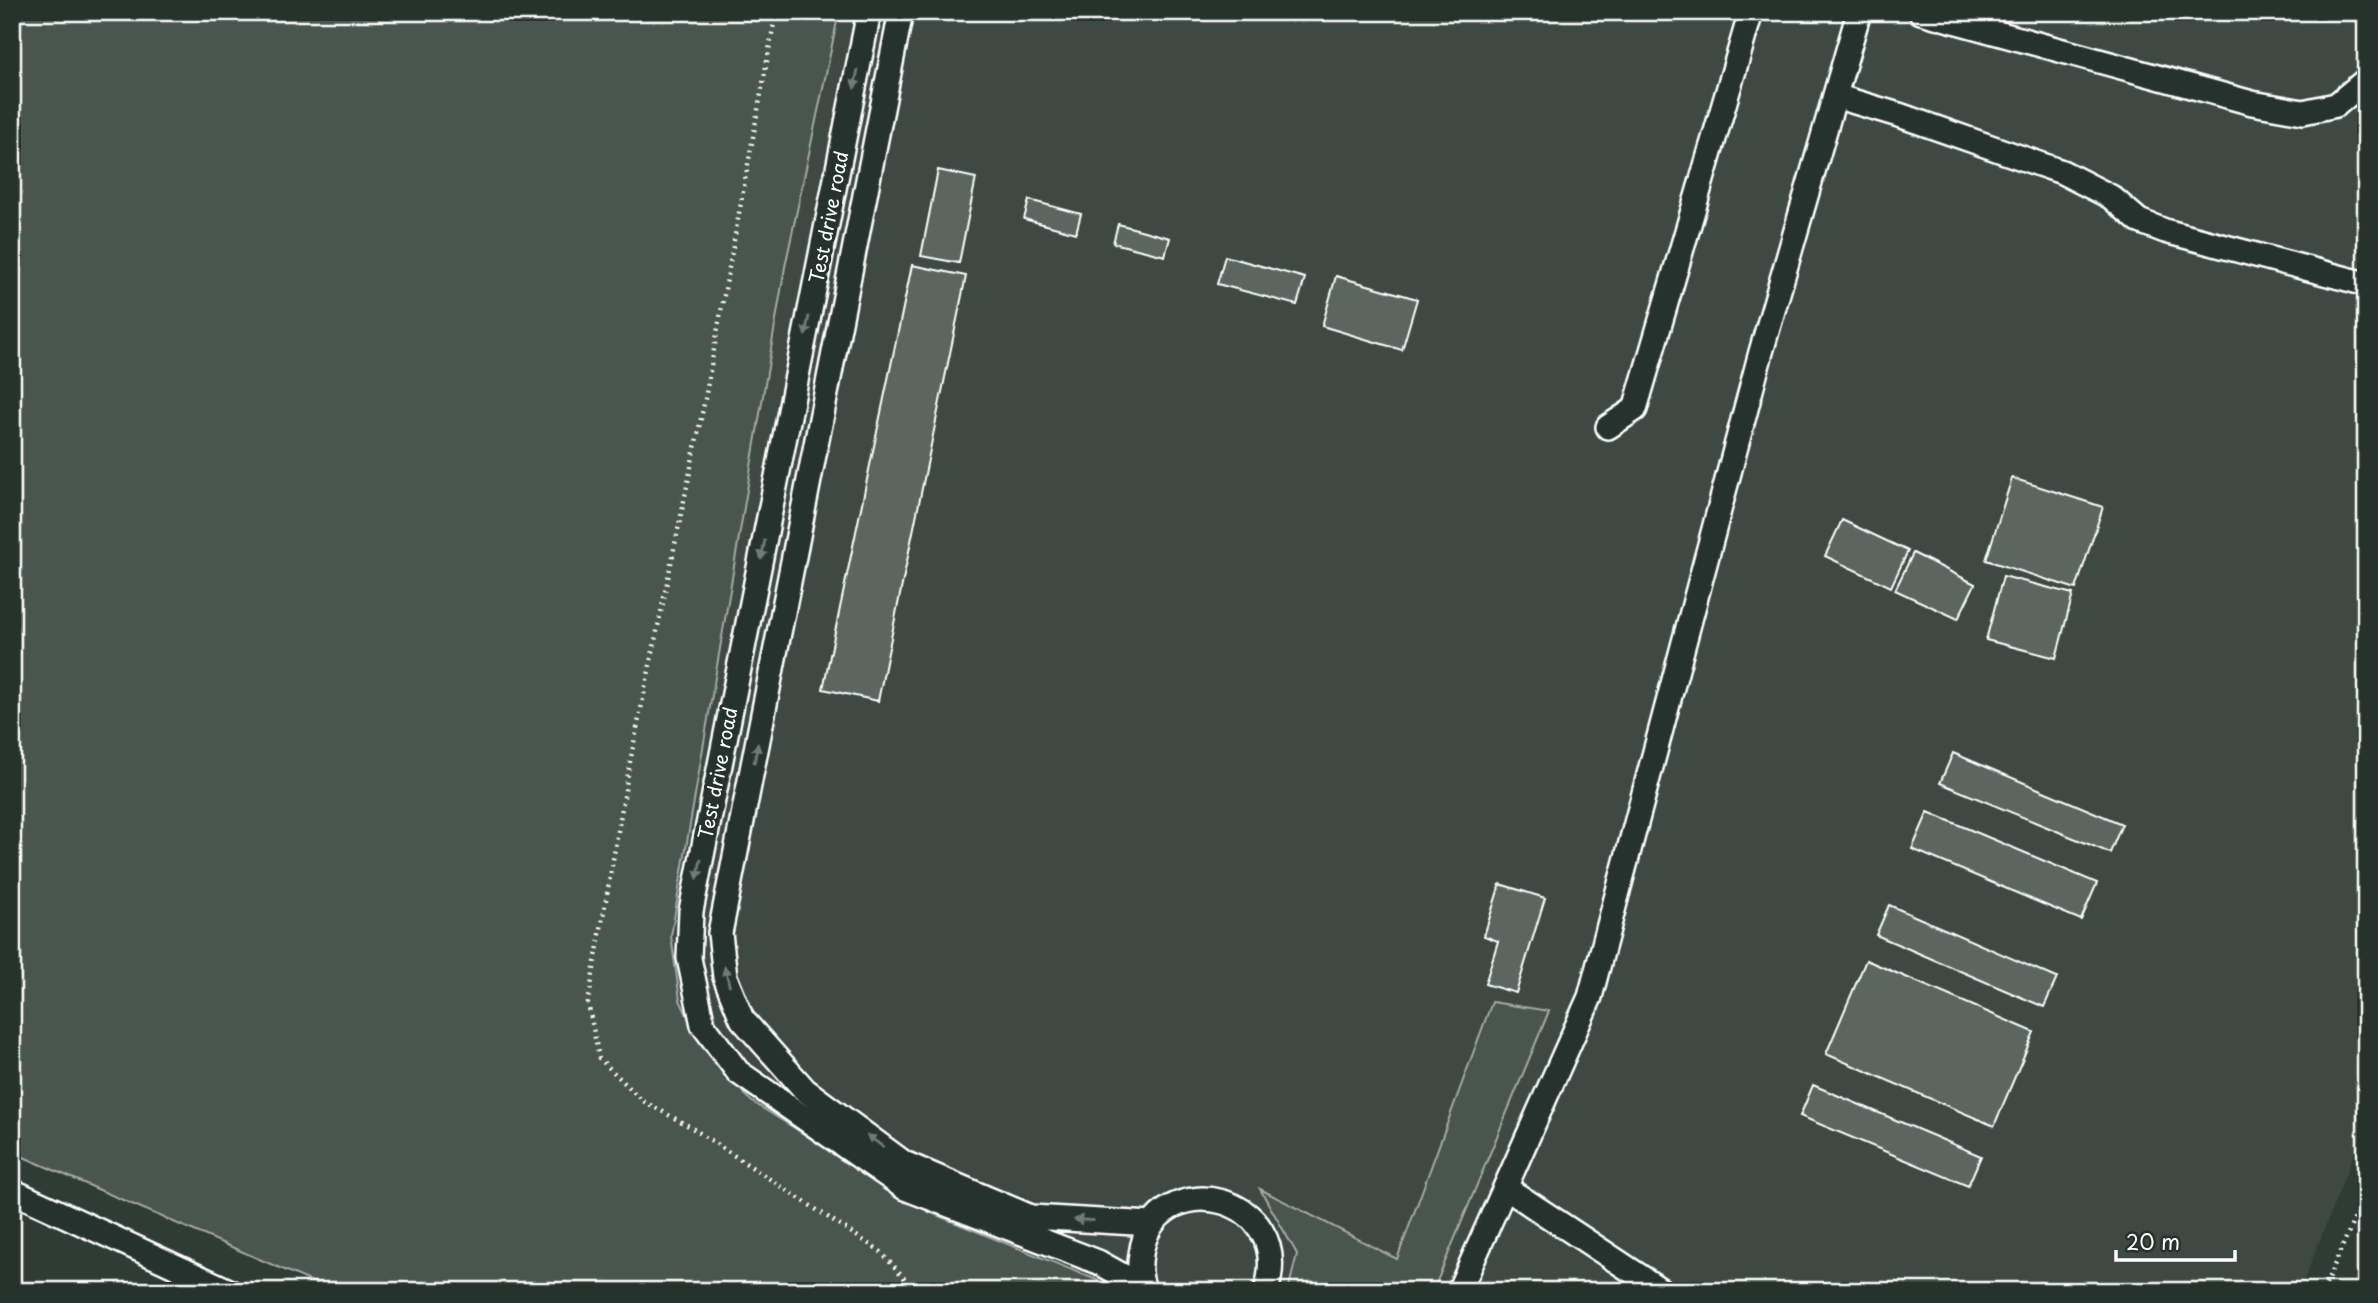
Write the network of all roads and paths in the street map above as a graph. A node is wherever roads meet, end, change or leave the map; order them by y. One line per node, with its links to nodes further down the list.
1 (869, 12): 14 (lane, Test drive road, one-way to 14)
2 (901, 12): 13 (lane, Test drive road, one-way to 2)
3 (1751, 12): 9 (lane)
4 (1859, 12): 7 (lane)
5 (1921, 12): 6 (lane)
6 (2366, 80)
7 (1835, 96): 8 (lane); 10 (lane)
8 (2366, 284)
9 (1608, 427)
10 (1506, 1188): 17 (lane); 18 (lane)
11 (12, 1191): 15 (lane)
12 (2366, 1192): 19 (path)
13 (1152, 1224): 14 (lane); 16 (lane)
14 (1144, 1289)
15 (229, 1291)
16 (1266, 1291)
17 (1459, 1291)
18 (1662, 1291)
19 (2323, 1291)

